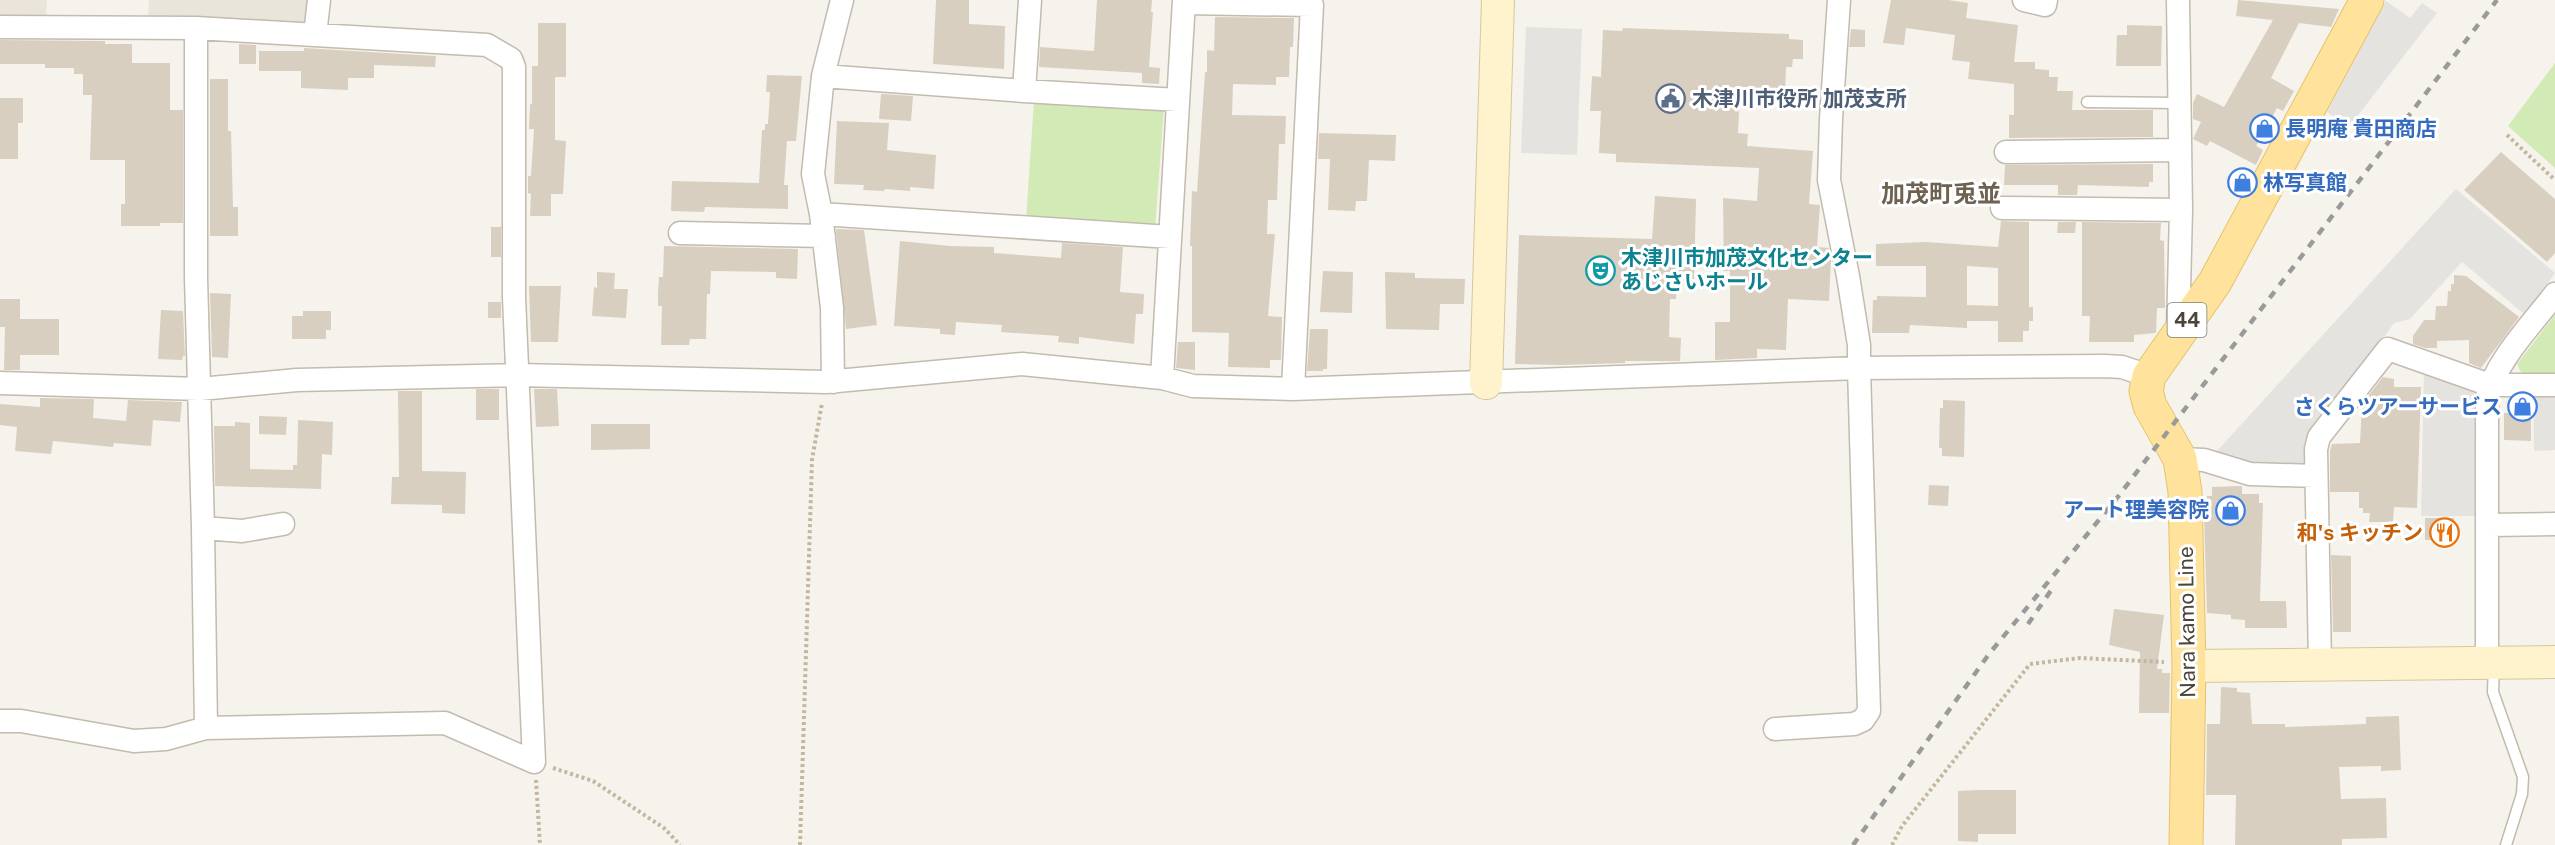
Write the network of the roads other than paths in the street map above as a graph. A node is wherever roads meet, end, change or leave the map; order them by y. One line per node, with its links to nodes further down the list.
1 (319, 0): 13 (street)
2 (842, 0): 14 (street)
3 (1030, 0): 15 (street)
4 (1498, 0): 35 (street)
5 (1839, 0): 29 (street)
6 (2024, 0): 7 (street)
7 (2046, 0)
8 (2178, 0): 18 (street)
9 (2367, 0): 28 (main road, 44)
10 (1184, 1): 16 (street); 39 (street)
11 (0, 27): 12 (street)
12 (196, 28): 13 (street); 38 (street)
13 (315, 34): 30 (street)
14 (823, 76): 15 (street); 23 (street)
15 (1024, 91): 16 (street)
16 (1178, 100): 26 (street)
17 (2087, 102): 18 (lane)
18 (2178, 103): 19 (street)
19 (2179, 150): 20 (street); 22 (street)
20 (2006, 152)
21 (2002, 208): 22 (street)
22 (2181, 210): 28 (street)
23 (821, 214): 25 (street); 26 (street)
24 (680, 232): 25 (street)
25 (824, 236): 33 (street)
26 (1170, 237): 32 (street)
27 (2555, 294): 36 (street)
28 (2178, 331): 31 (main road, 44)
29 (1859, 368): 31 (street); 35 (street); 52 (street)
30 (518, 375): 33 (street); 38 (street); 51 (street)
31 (2149, 376): 40 (main road, Nara kamo Line)
32 (1162, 378): 33 (street); 39 (street)
33 (830, 382)
34 (0, 383): 38 (street)
35 (1486, 383): 39 (street)
36 (2490, 385): 37 (street); 41 (street); 43 (street)
37 (2555, 385)
38 (200, 389): 45 (street)
39 (1293, 389)
40 (2181, 459): 41 (street); 49 (main road, Nara kamo Line)
41 (2316, 476): 48 (street)
42 (283, 524): 45 (street)
43 (2489, 525): 44 (street); 46 (street)
44 (2555, 525)
45 (203, 528): 51 (street)
46 (2491, 662): 47 (street); 48 (street); 54 (lane)
47 (2555, 662)
48 (2320, 664): 49 (street)
49 (2189, 666): 53 (main road, Nara kamo Line)
50 (0, 722): 51 (street)
51 (207, 728)
52 (1775, 729)
53 (2187, 845)
54 (2506, 845)

